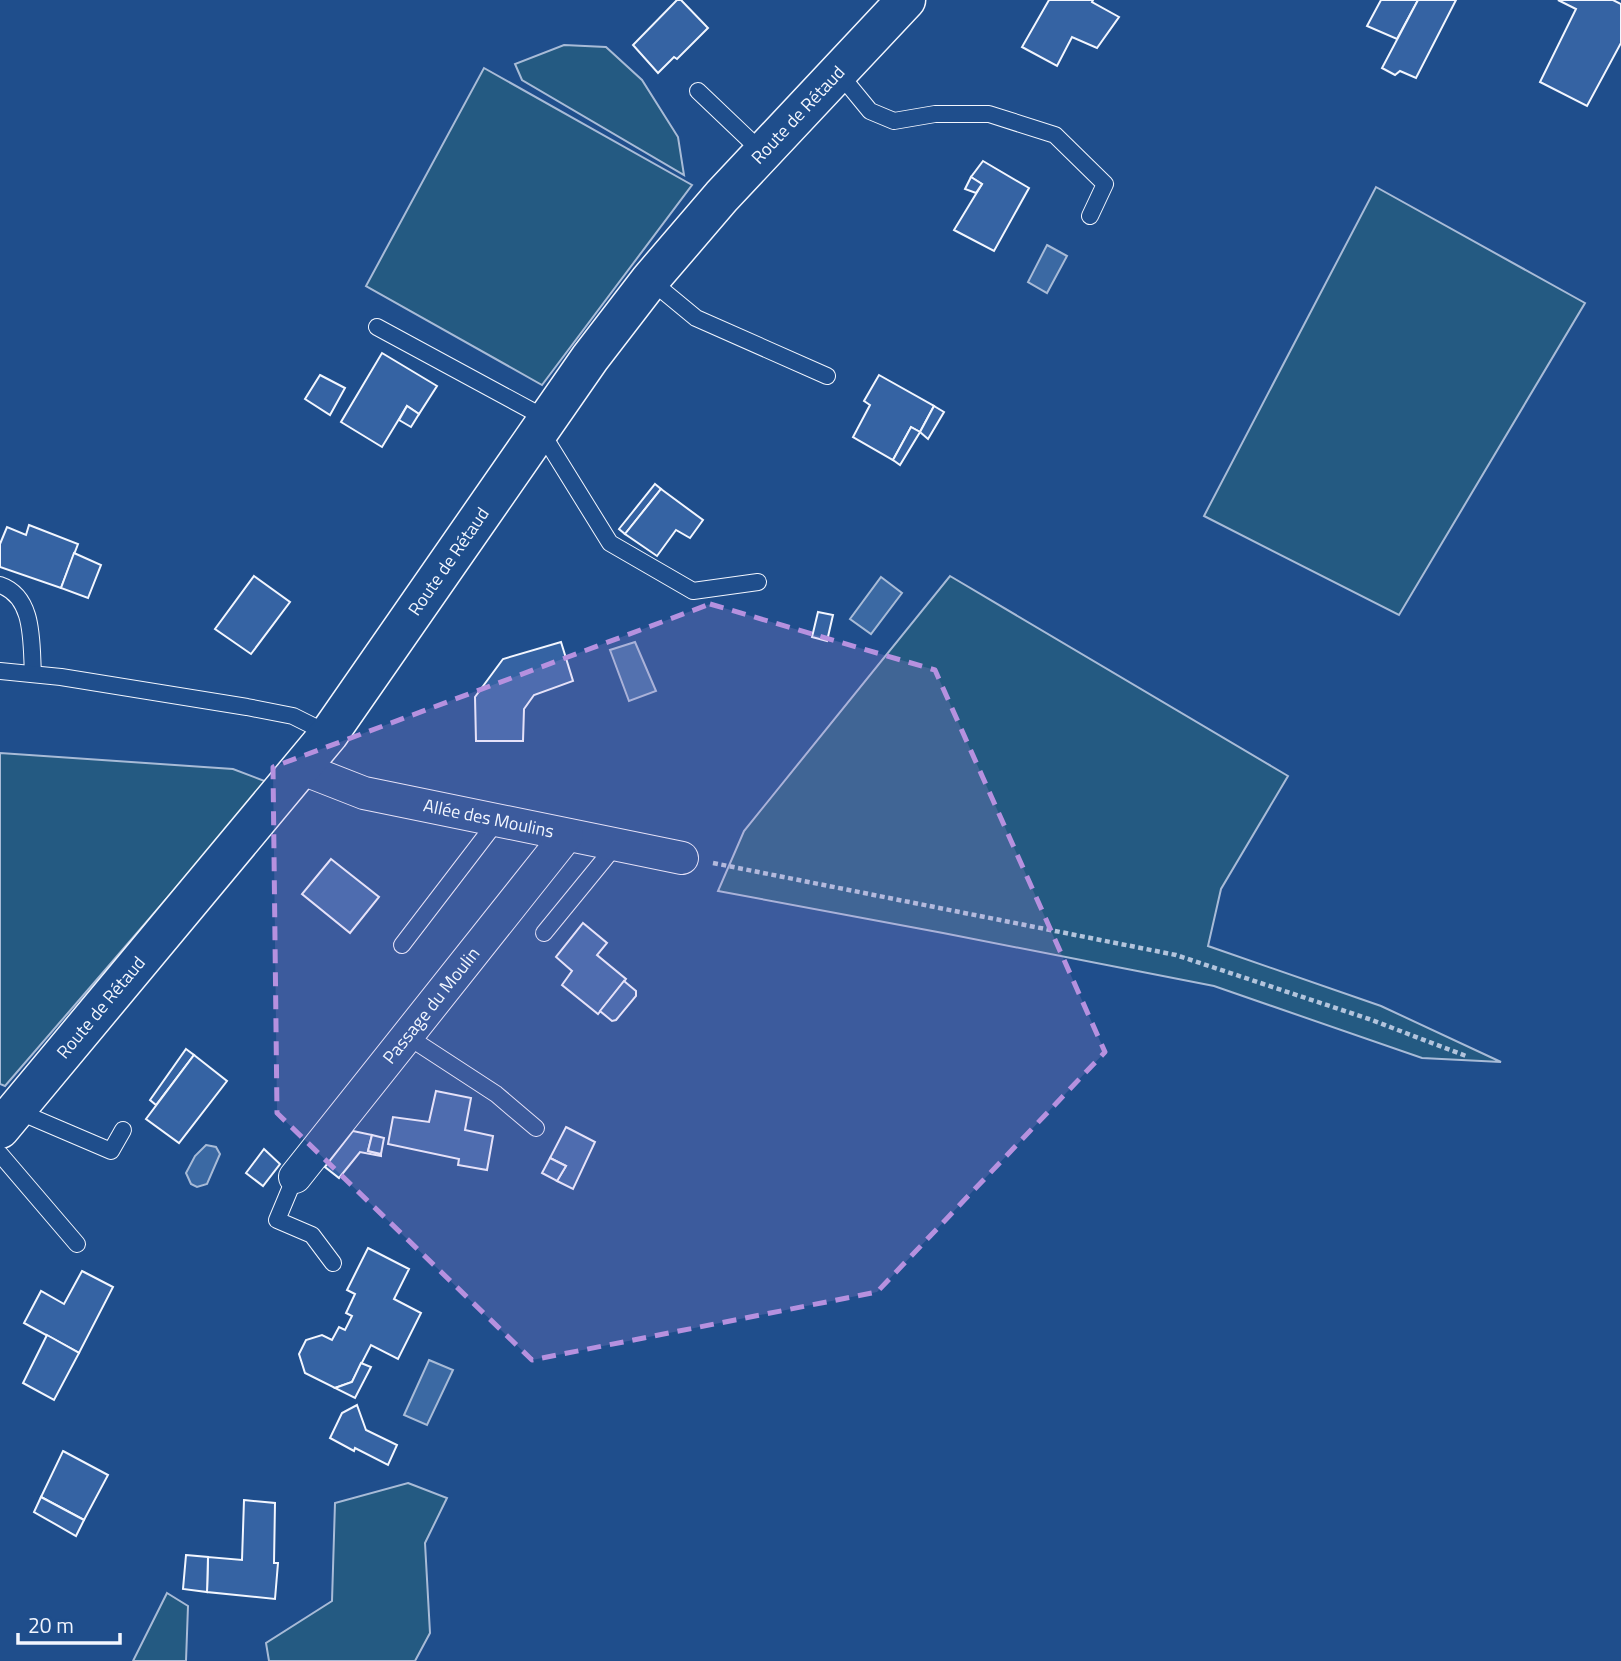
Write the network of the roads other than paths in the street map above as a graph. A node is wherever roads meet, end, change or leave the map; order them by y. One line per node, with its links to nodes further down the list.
1 (906, 0): 2 (main road, Route de Rétaud)
2 (838, 72): 4 (main road, Route de Rétaud); 5 (lane)
3 (698, 91): 4 (lane)
4 (762, 152): 6 (main road, Route de Rétaud)
5 (1090, 216)
6 (650, 280): 8 (lane); 9 (main road, Route de Rétaud)
7 (377, 327): 9 (lane)
8 (827, 376)
9 (544, 424): 10 (lane); 14 (main road, Route de Rétaud)
10 (758, 582)
11 (0, 585): 13 (lane)
12 (0, 671): 13 (lane)
13 (33, 674): 14 (lane)
14 (329, 734): 15 (main road, Route de Rétaud)
15 (300, 768): 16 (street, Allée des Moulins); 23 (main road, Route de Rétaud)
16 (497, 821): 17 (street, Allée des Moulins); 21 (lane)
17 (567, 835): 18 (street, Allée des Moulins); 22 (street, Passage du Moulin)
18 (615, 845): 19 (street, Allée des Moulins); 20 (lane)
19 (682, 858)
20 (544, 933)
21 (402, 945)
22 (407, 1036): 24 (lane); 27 (street, Passage du Moulin)
23 (8, 1119): 25 (lane)
24 (536, 1128)
25 (123, 1130)
26 (0, 1154): 28 (lane)
27 (295, 1177): 29 (lane)
28 (77, 1244)
29 (333, 1263)

